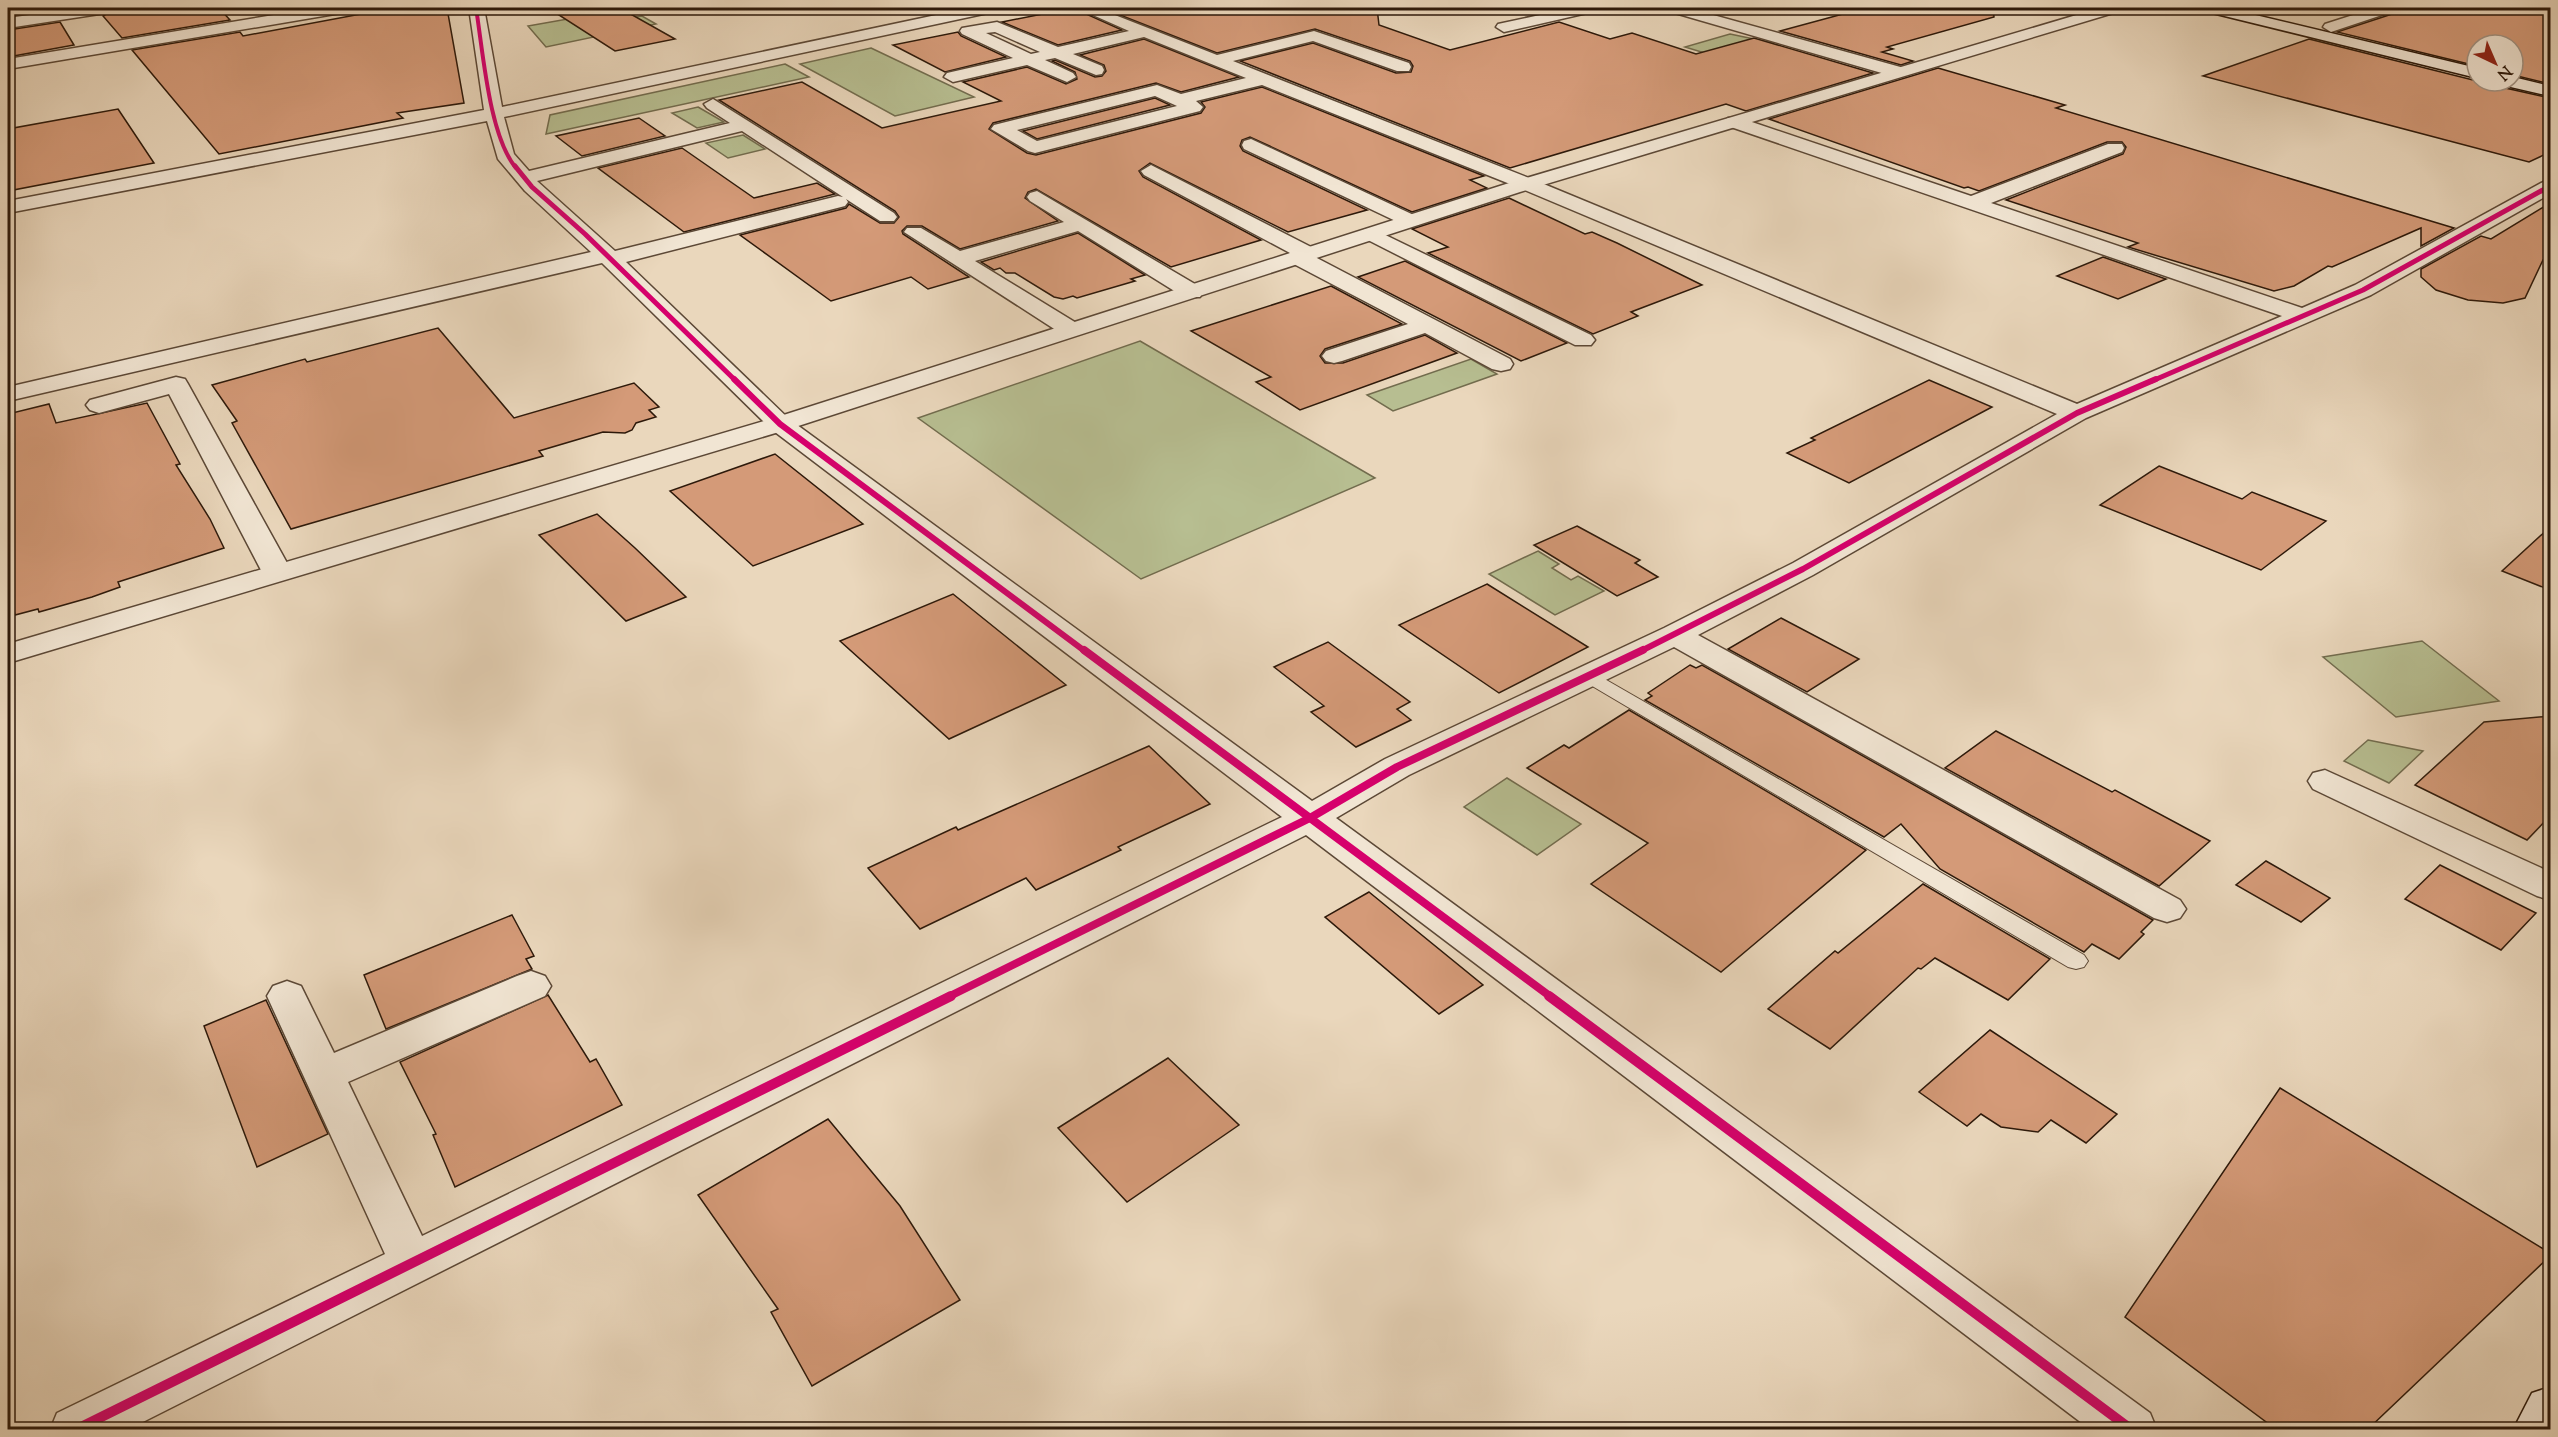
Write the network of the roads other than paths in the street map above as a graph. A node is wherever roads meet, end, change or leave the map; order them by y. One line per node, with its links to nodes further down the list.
1 (8, 8): 2 (street)
2 (14, 8)
3 (106, 8): 14 (street)
4 (341, 8): 25 (street)
5 (476, 8): 39 (street)
6 (988, 8): 15 (street)
7 (1085, 8): 20 (street)
8 (1591, 8): 17 (street)
9 (1673, 8): 29 (street)
10 (2115, 8): 29 (street)
11 (2209, 8): 28 (street)
12 (2250, 8): 18 (street)
13 (2390, 8): 18 (street)
14 (44, 12): 16 (street)
15 (937, 18): 19 (street); 39 (street)
16 (8, 23)
17 (1504, 27)
18 (2331, 27): 23 (street)
19 (968, 31): 21 (street); 22 (street)
20 (1145, 32): 21 (street); 24 (street)
21 (1056, 53): 22 (street); 27 (street)
22 (1029, 59): 31 (street); 32 (street)
23 (2465, 59)
24 (1217, 60): 26 (street); 33 (street)
25 (8, 64)
26 (1402, 67)
27 (1096, 70)
28 (2465, 70)
29 (1898, 72): 40 (street)
30 (2525, 74): 34 (street)
31 (953, 77)
32 (1068, 77)
33 (1264, 79): 37 (street); 46 (street)
34 (2550, 80)
35 (2525, 85): 36 (street)
36 (2550, 91)
37 (1179, 100): 37 (street)
38 (713, 104): 41 (street)
39 (494, 114): 45 (street); 51 (street)
40 (1734, 122): 46 (street); 50 (street)
41 (745, 125): 45 (street); 52 (street)
42 (1251, 145): 53 (street)
43 (2115, 148): 50 (street)
44 (1151, 171): 57 (street)
45 (525, 178): 58 (street)
46 (1527, 184): 53 (street); 69 (street)
47 (2550, 186): 61 (street)
48 (1037, 197): 54 (street)
49 (838, 202): 58 (street)
50 (1972, 203): 61 (street)
51 (8, 207)
52 (887, 217)
53 (1411, 221): 56 (street)
54 (1082, 224): 59 (street); 60 (street)
55 (914, 232): 59 (street)
56 (1371, 234): 57 (street); 64 (street)
57 (1303, 256): 60 (street); 62 (street)
58 (609, 257): 67 (street); 70 (street)
59 (957, 259): 63 (street)
60 (1192, 292): 63 (street)
61 (2303, 316): 69 (street)
62 (1428, 325): 65 (street); 66 (street)
63 (1070, 329): 70 (street)
64 (1583, 340)
65 (1334, 356)
66 (1501, 364)
67 (8, 394)
68 (99, 405): 71 (street)
69 (2077, 413): 72 (street)
70 (780, 424): 71 (street); 76 (street)
71 (277, 572): 73 (street)
72 (1675, 635): 74 (street); 78 (street)
73 (8, 654)
74 (1589, 676): 76 (street); 79 (lane)
75 (2325, 782): 77 (street)
76 (1310, 818): 83 (street); 86 (street)
77 (2550, 887)
78 (2167, 909)
79 (2076, 961)
80 (531, 986): 82 (street)
81 (287, 996): 82 (street)
82 (326, 1074): 83 (street)
83 (412, 1263): 85 (street)
84 (2550, 1410): 87 (street)
85 (75, 1430)
86 (2132, 1430)
87 (2538, 1430)

